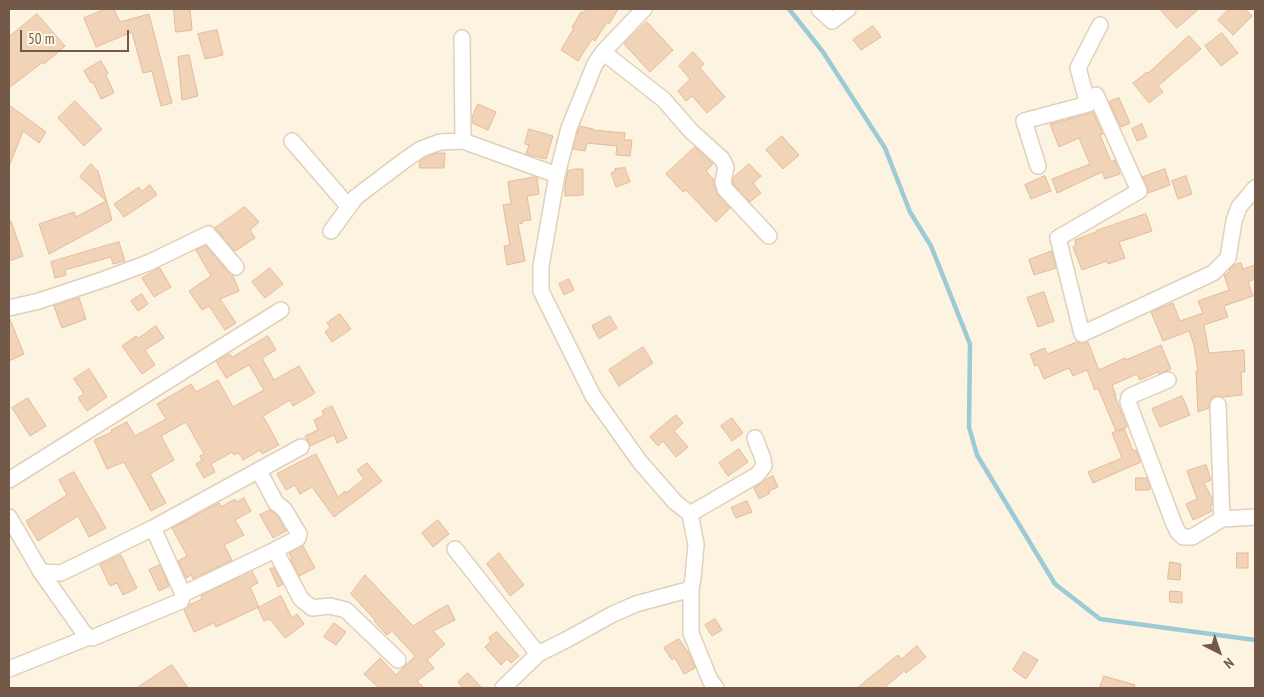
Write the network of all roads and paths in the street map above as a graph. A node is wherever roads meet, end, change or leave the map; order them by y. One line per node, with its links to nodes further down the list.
1 (644, 9): 6 (street)
2 (819, 9): 3 (street)
3 (848, 9)
4 (1100, 25): 7 (street)
5 (462, 38): 9 (street)
6 (603, 52): 11 (street); 15 (street)
7 (1088, 104): 10 (street); 12 (street)
8 (292, 141): 13 (street)
9 (463, 141): 11 (street); 13 (street)
10 (1038, 166)
11 (557, 175): 25 (street)
12 (1255, 188)
13 (349, 206): 14 (street)
14 (331, 231)
15 (769, 236)
16 (236, 267): 17 (street)
17 (9, 308)
18 (281, 310): 24 (street)
19 (1168, 380): 27 (street)
20 (1218, 405): 27 (street)
21 (755, 438): 25 (street)
22 (301, 446): 23 (street)
23 (259, 471): 29 (street); 31 (street)
24 (9, 480)
25 (690, 514): 33 (street)
26 (1255, 517): 27 (street)
27 (1222, 519)
28 (11, 525): 32 (street)
29 (153, 528): 32 (street); 34 (street)
30 (455, 549): 36 (street)
31 (275, 550): 34 (street); 37 (street)
32 (41, 572): 35 (street)
33 (691, 589): 36 (street); 40 (street)
34 (183, 594): 35 (street)
35 (89, 637): 38 (street)
36 (538, 654): 39 (street)
37 (398, 660)
38 (9, 669)
39 (503, 688)
40 (716, 688)

